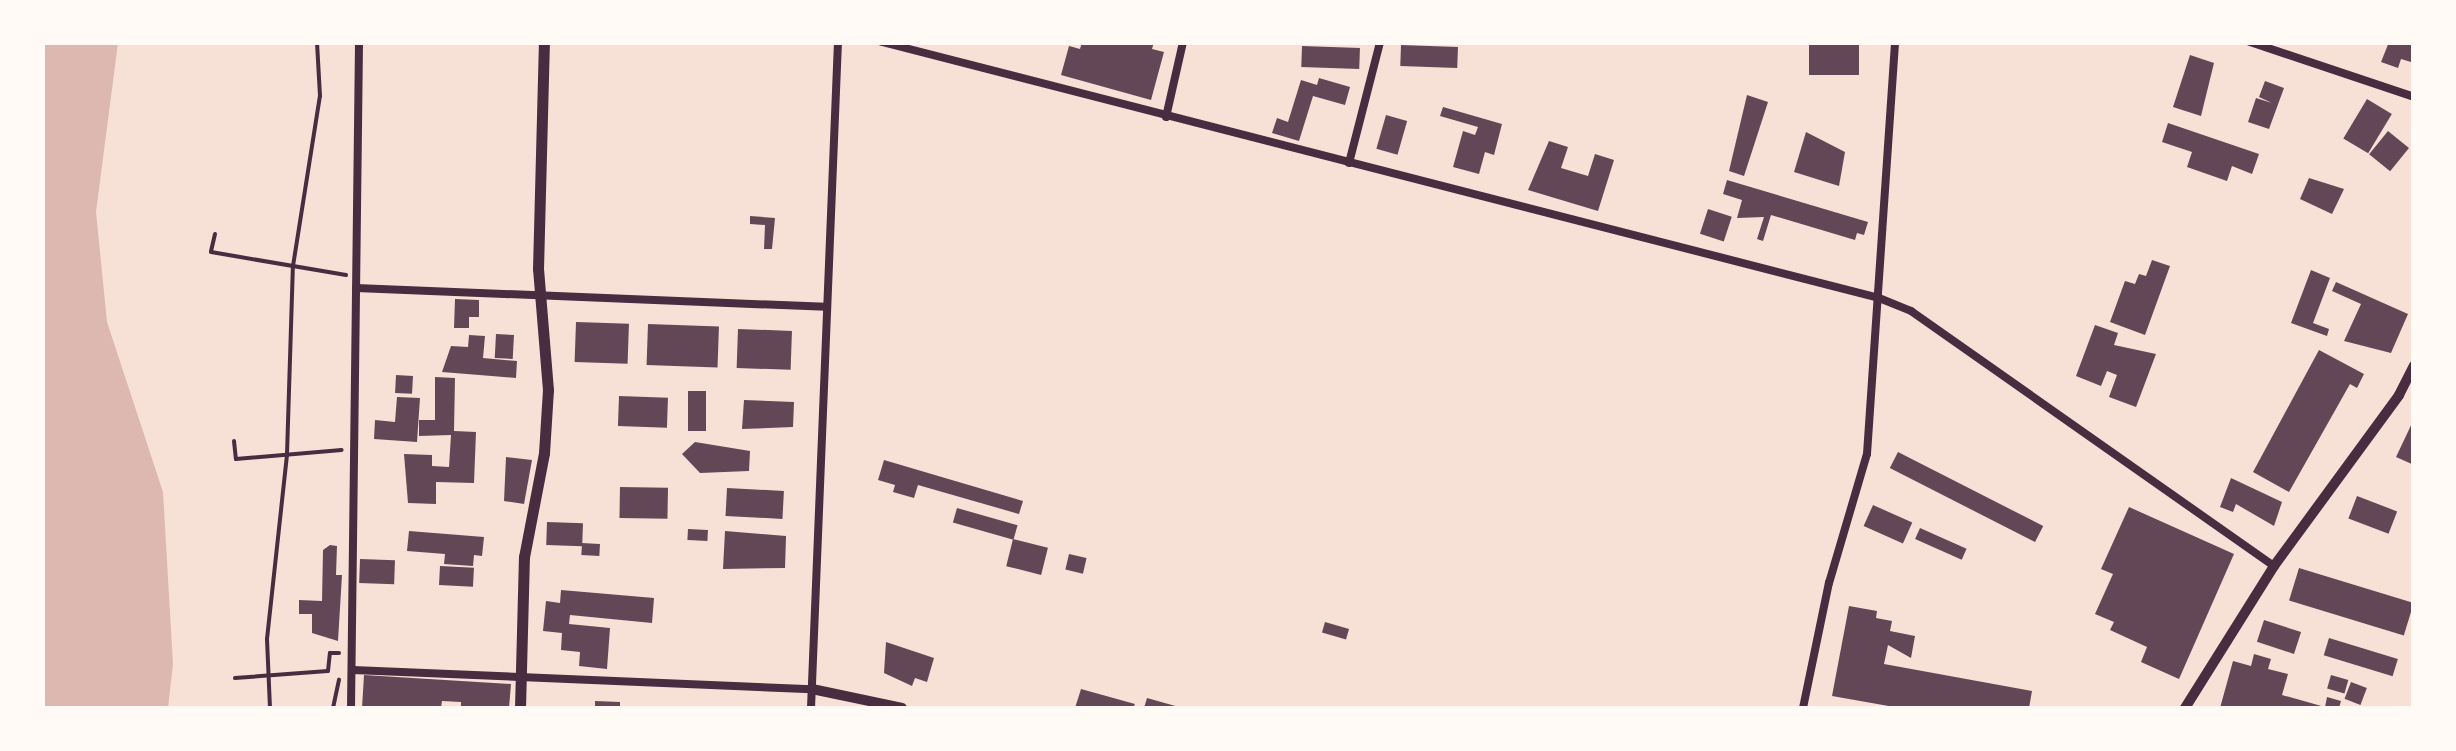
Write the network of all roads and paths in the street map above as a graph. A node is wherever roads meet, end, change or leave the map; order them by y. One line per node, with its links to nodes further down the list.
1 (317, 42): 14 (path)
2 (359, 42): 16 (street)
3 (544, 42): 17 (main road)
4 (838, 42): 19 (street)
5 (882, 42): 11 (street)
6 (1184, 42): 11 (street)
7 (1380, 42): 12 (street)
8 (1895, 42): 18 (street)
9 (2250, 42): 10 (street)
10 (2414, 97)
11 (1166, 117): 12 (street)
12 (1349, 164): 18 (street)
13 (214, 234): 14 (path)
14 (293, 266): 15 (path); 23 (path)
15 (345, 274)
16 (356, 288): 17 (street); 25 (street)
17 (539, 294): 19 (street); 27 (main road)
18 (1879, 298): 24 (street); 36 (street)
19 (826, 307): 30 (street)
20 (2414, 366): 24 (street)
21 (234, 441): 23 (path)
22 (344, 450): 23 (path)
23 (286, 454): 28 (path)
24 (2274, 566): 37 (street)
25 (353, 652): 26 (street); 28 (path)
26 (354, 670): 27 (street); 32 (street)
27 (520, 675): 30 (street); 33 (main road)
28 (269, 676): 29 (path); 31 (path)
29 (235, 678)
30 (812, 689): 34 (street); 35 (street)
31 (270, 708)
32 (352, 708)
33 (520, 708)
34 (811, 708)
35 (902, 708)
36 (1802, 708)
37 (2185, 708)

